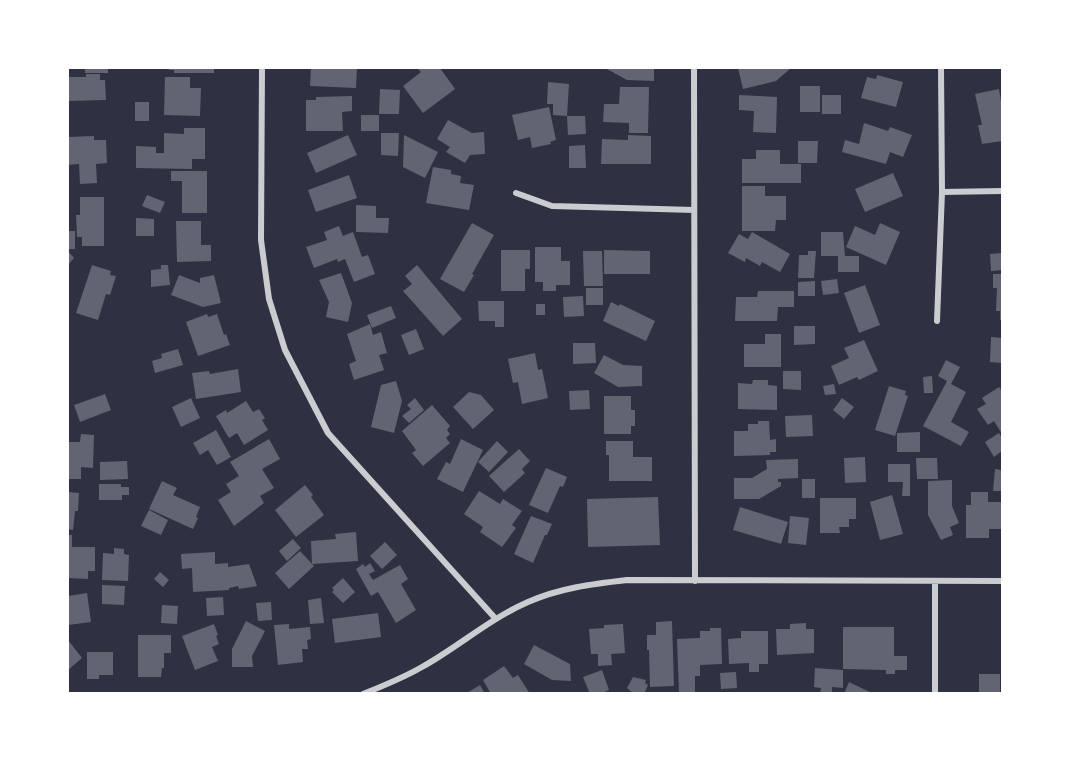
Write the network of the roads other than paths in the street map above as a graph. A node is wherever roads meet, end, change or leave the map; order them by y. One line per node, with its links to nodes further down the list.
1 (262, 68): 12 (street)
2 (694, 68): 7 (street)
3 (941, 68): 5 (street)
4 (1002, 191): 5 (street)
5 (942, 192): 8 (street)
6 (516, 193): 7 (street)
7 (694, 210): 10 (street)
8 (937, 321)
9 (1002, 580): 11 (street)
10 (695, 581): 11 (street); 12 (street)
11 (935, 581): 14 (street)
12 (495, 618): 13 (street)
13 (363, 693)
14 (935, 693)

